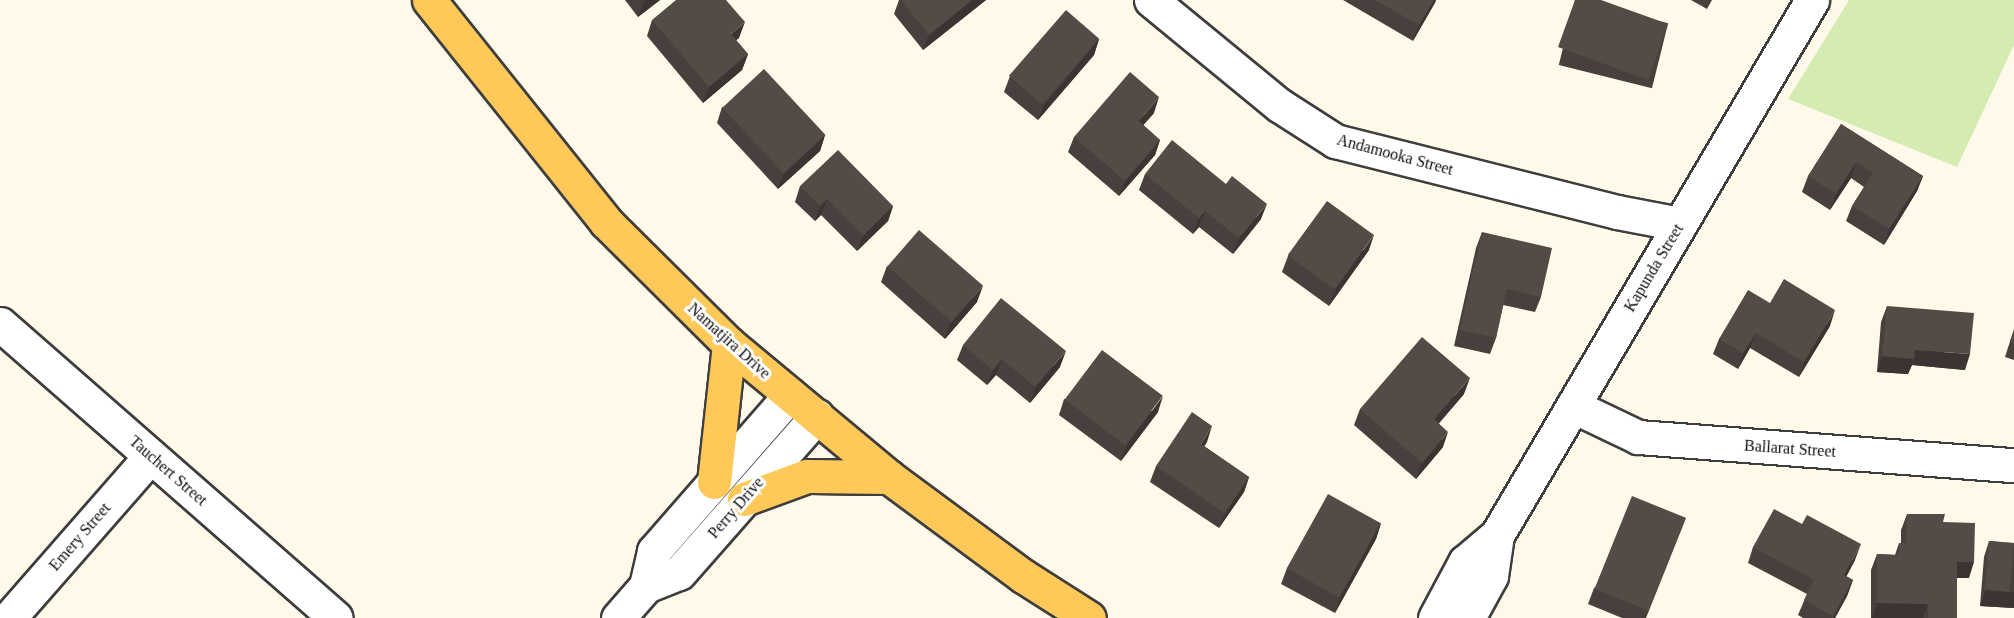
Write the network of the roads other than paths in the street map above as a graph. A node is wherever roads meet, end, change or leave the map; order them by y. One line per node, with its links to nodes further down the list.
1 (429, 0): 6 (main road, Namatjira Drive)
2 (1151, 0): 4 (street, Andamooka Street)
3 (1812, 0): 4 (street, Kapunda Street)
4 (1680, 224): 8 (street, Kapunda Street)
5 (0, 324): 10 (street, Tauchert Street)
6 (729, 344): 7 (main road, Namatjira Drive); 13 (main road)
7 (790, 394): 9 (main road, Namatjira Drive); 13 (street, Perry Drive)
8 (1572, 406): 11 (street, Ballarat Street); 15 (street, Kapunda Street)
9 (817, 416): 12 (main road, Namatjira Drive); 14 (street, Perry Drive)
10 (152, 456): 17 (street, Emery Street); 18 (street, Tauchert Street)
11 (2014, 465)
12 (889, 477): 14 (main road); 20 (main road, Namatjira Drive)
13 (714, 482): 16 (street, Perry Drive)
14 (744, 499): 16 (street, Perry Drive)
15 (1497, 535): 21 (street, Kapunda Street); 22 (street, Kapunda Street)
16 (646, 586): 19 (street, Perry Drive)
17 (9, 618)
18 (336, 618)
19 (618, 618)
20 (1089, 618)
21 (1435, 618)
22 (1468, 618)

